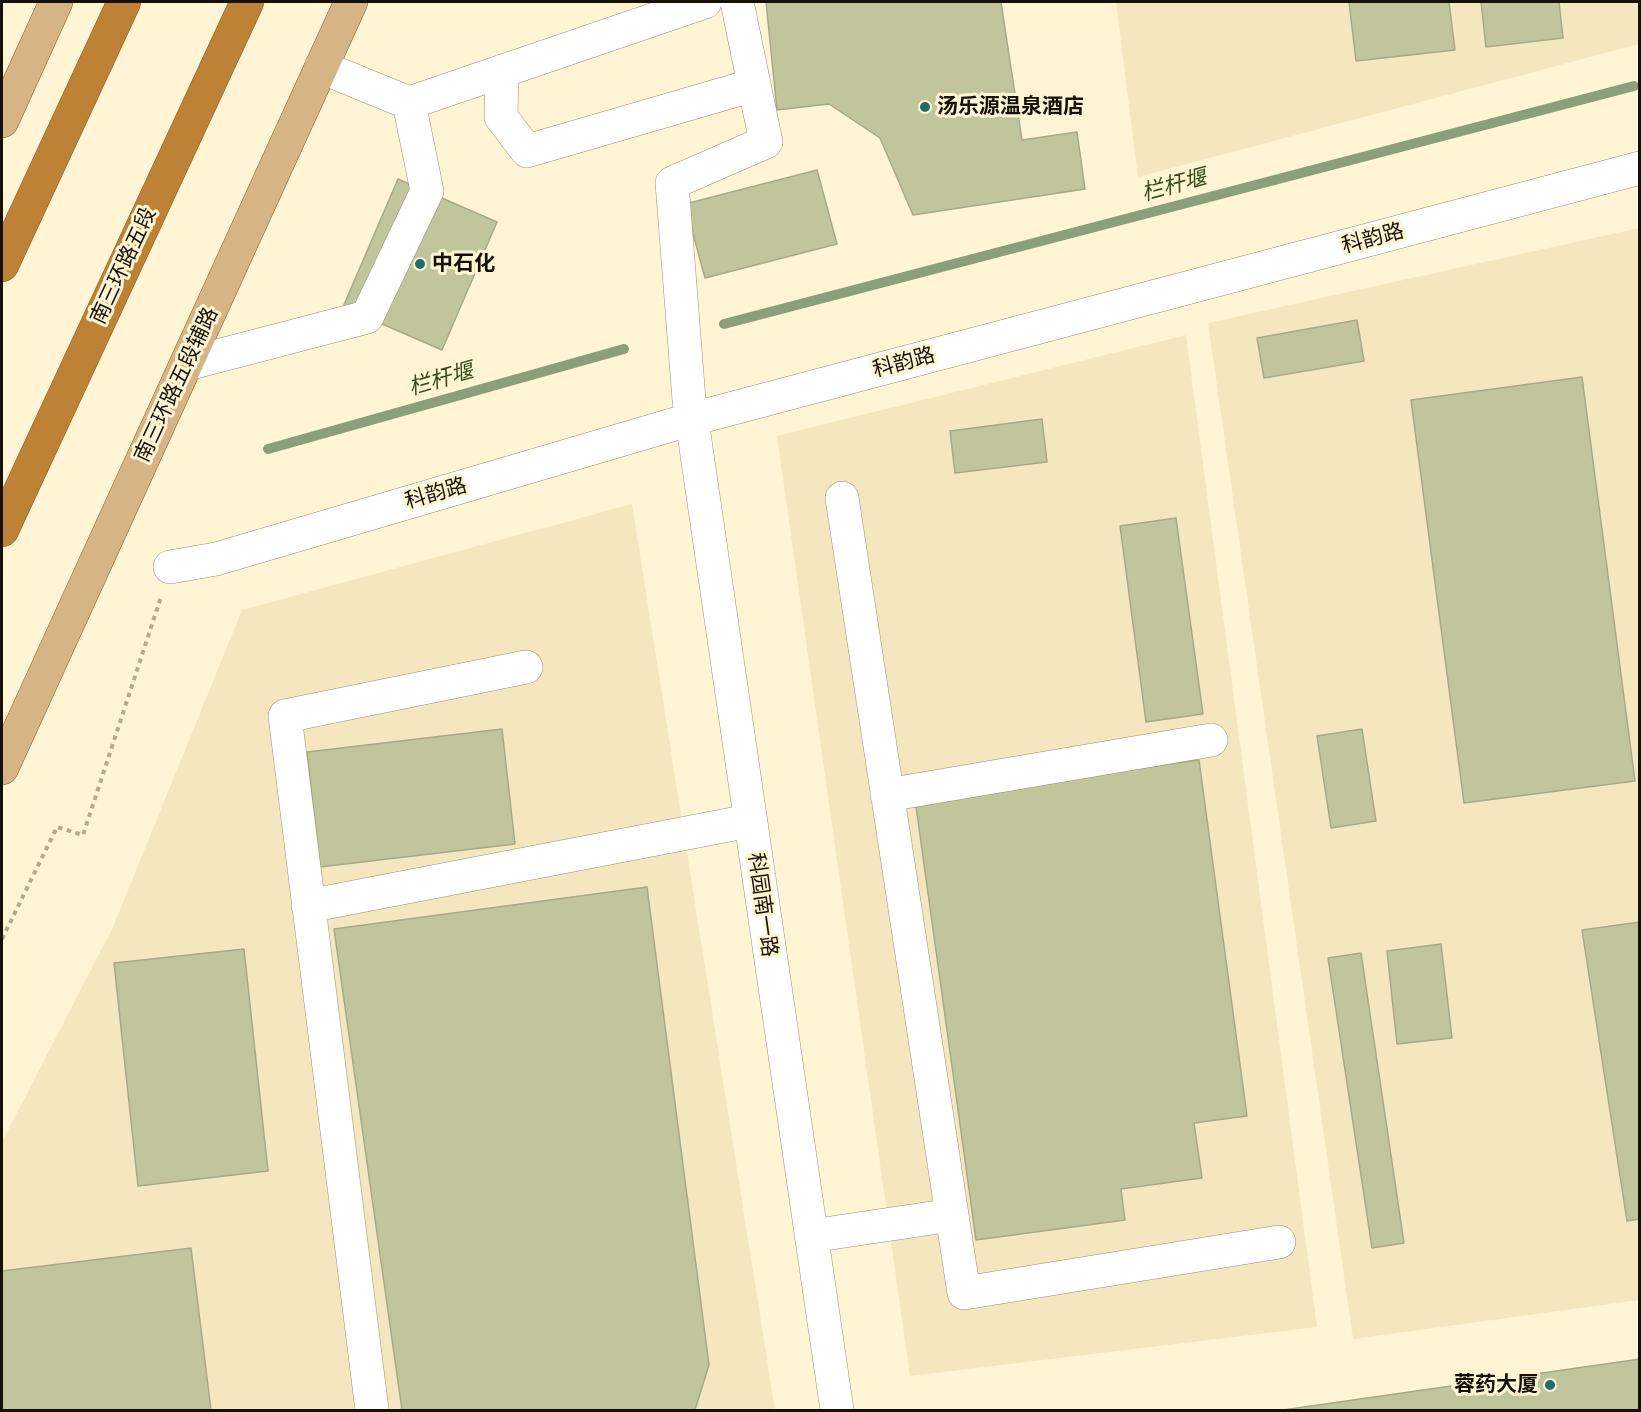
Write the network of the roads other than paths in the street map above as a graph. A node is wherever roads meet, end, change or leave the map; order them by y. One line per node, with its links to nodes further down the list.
1 (56, 2): 11 (main road)
2 (124, 2): 13 (highway)
3 (247, 2): 17 (highway, 南三环路五段)
4 (351, 2): 7 (main road, 南三环路五段辅路)
5 (705, 2): 8 (street)
6 (737, 2): 9 (street)
7 (321, 67): 10 (street); 14 (main road, 南三环路五段辅路)
8 (502, 71): 9 (street); 10 (street)
9 (754, 85): 15 (street, 科园南一路)
10 (409, 103): 14 (street)
11 (2, 121)
12 (1640, 168): 15 (street, 科韵路)
13 (2, 265)
14 (187, 364): 21 (main road, 南三环路五段辅路)
15 (691, 409): 18 (street, 科韵路); 23 (street, 科园南一路)
16 (842, 498): 22 (street)
17 (2, 530)
18 (170, 567)
19 (526, 667): 24 (street)
20 (1211, 740): 22 (street)
21 (2, 768)
22 (887, 795): 25 (street)
23 (749, 821): 24 (street); 26 (street, 科园南一路)
24 (308, 906): 28 (street)
25 (952, 1215): 26 (street); 27 (street)
26 (811, 1236): 29 (street, 科园南一路)
27 (1279, 1242)
28 (372, 1410)
29 (837, 1410)

